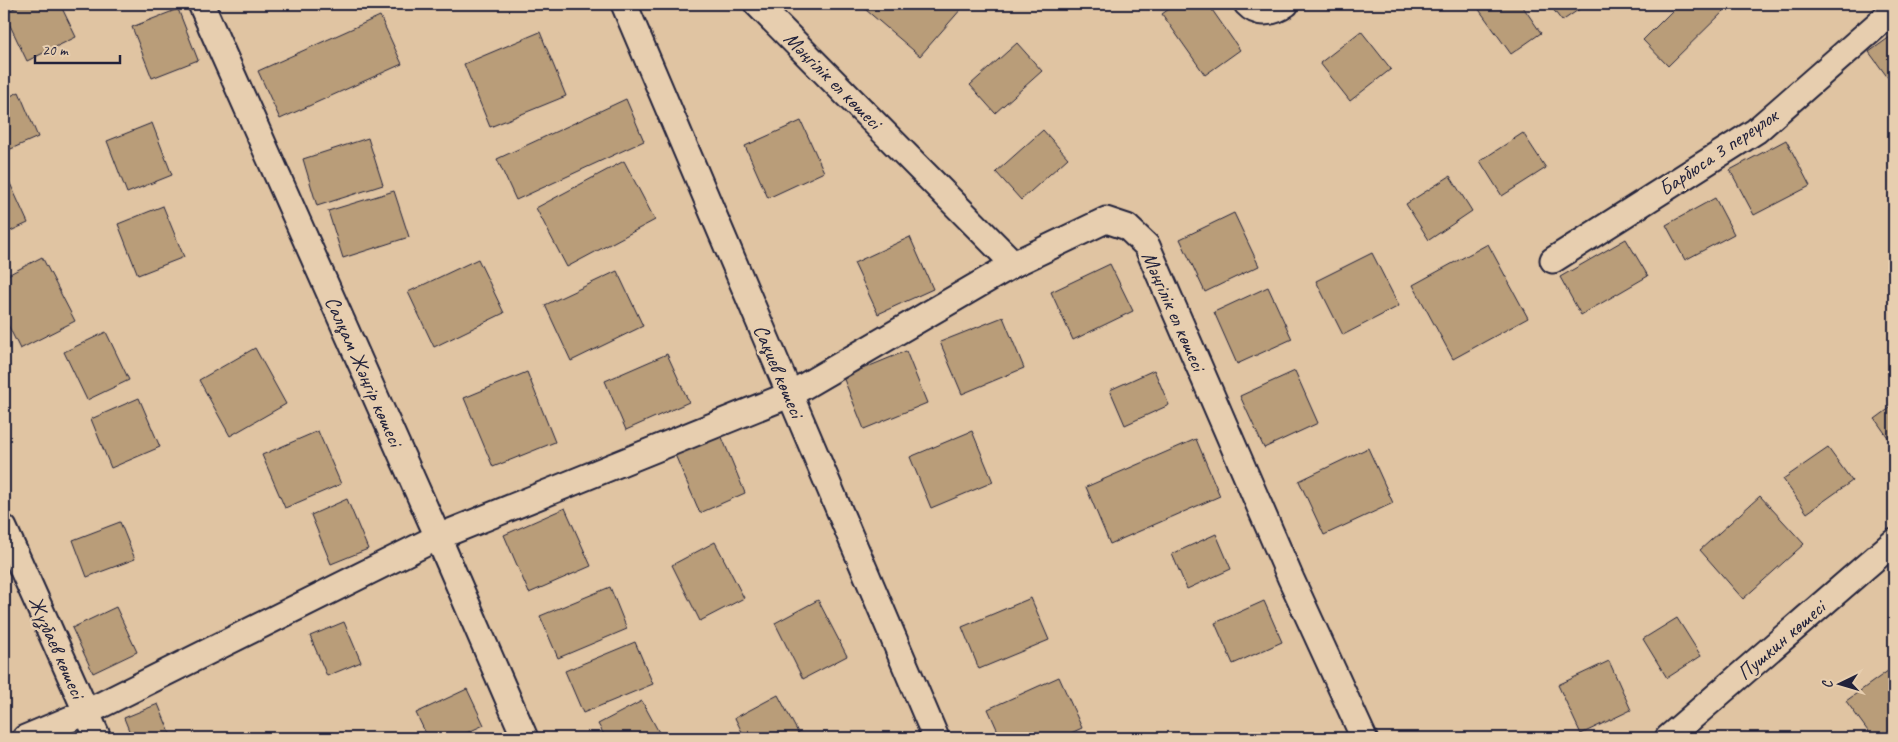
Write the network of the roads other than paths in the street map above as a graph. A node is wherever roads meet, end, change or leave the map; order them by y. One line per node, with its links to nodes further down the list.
1 (201, 4): 11 (street, Салқам Жәңгір көшесі)
2 (624, 4): 9 (street, Сақиев көшесі)
3 (757, 4): 8 (street, Мәңгілік ел көшесі)
4 (1247, 4): 5 (street)
5 (1286, 4)
6 (1894, 10): 7 (street, Барбюса 3 переулок)
7 (1553, 260)
8 (1014, 264): 9 (street); 18 (street, Мәңгілік ел көшесі)
9 (789, 395): 11 (street); 17 (street, Сақиев көшесі)
10 (4, 528): 13 (street, Жүзбаев көшесі)
11 (438, 537): 13 (street); 16 (street, Салқам Жәңгір көшесі)
12 (1894, 542): 19 (street, Пушкин көшесі)
13 (87, 712): 14 (street); 15 (street, Жүзбаев көшесі)
14 (25, 738)
15 (98, 738)
16 (525, 738)
17 (936, 738)
18 (1364, 738)
19 (1668, 738)

